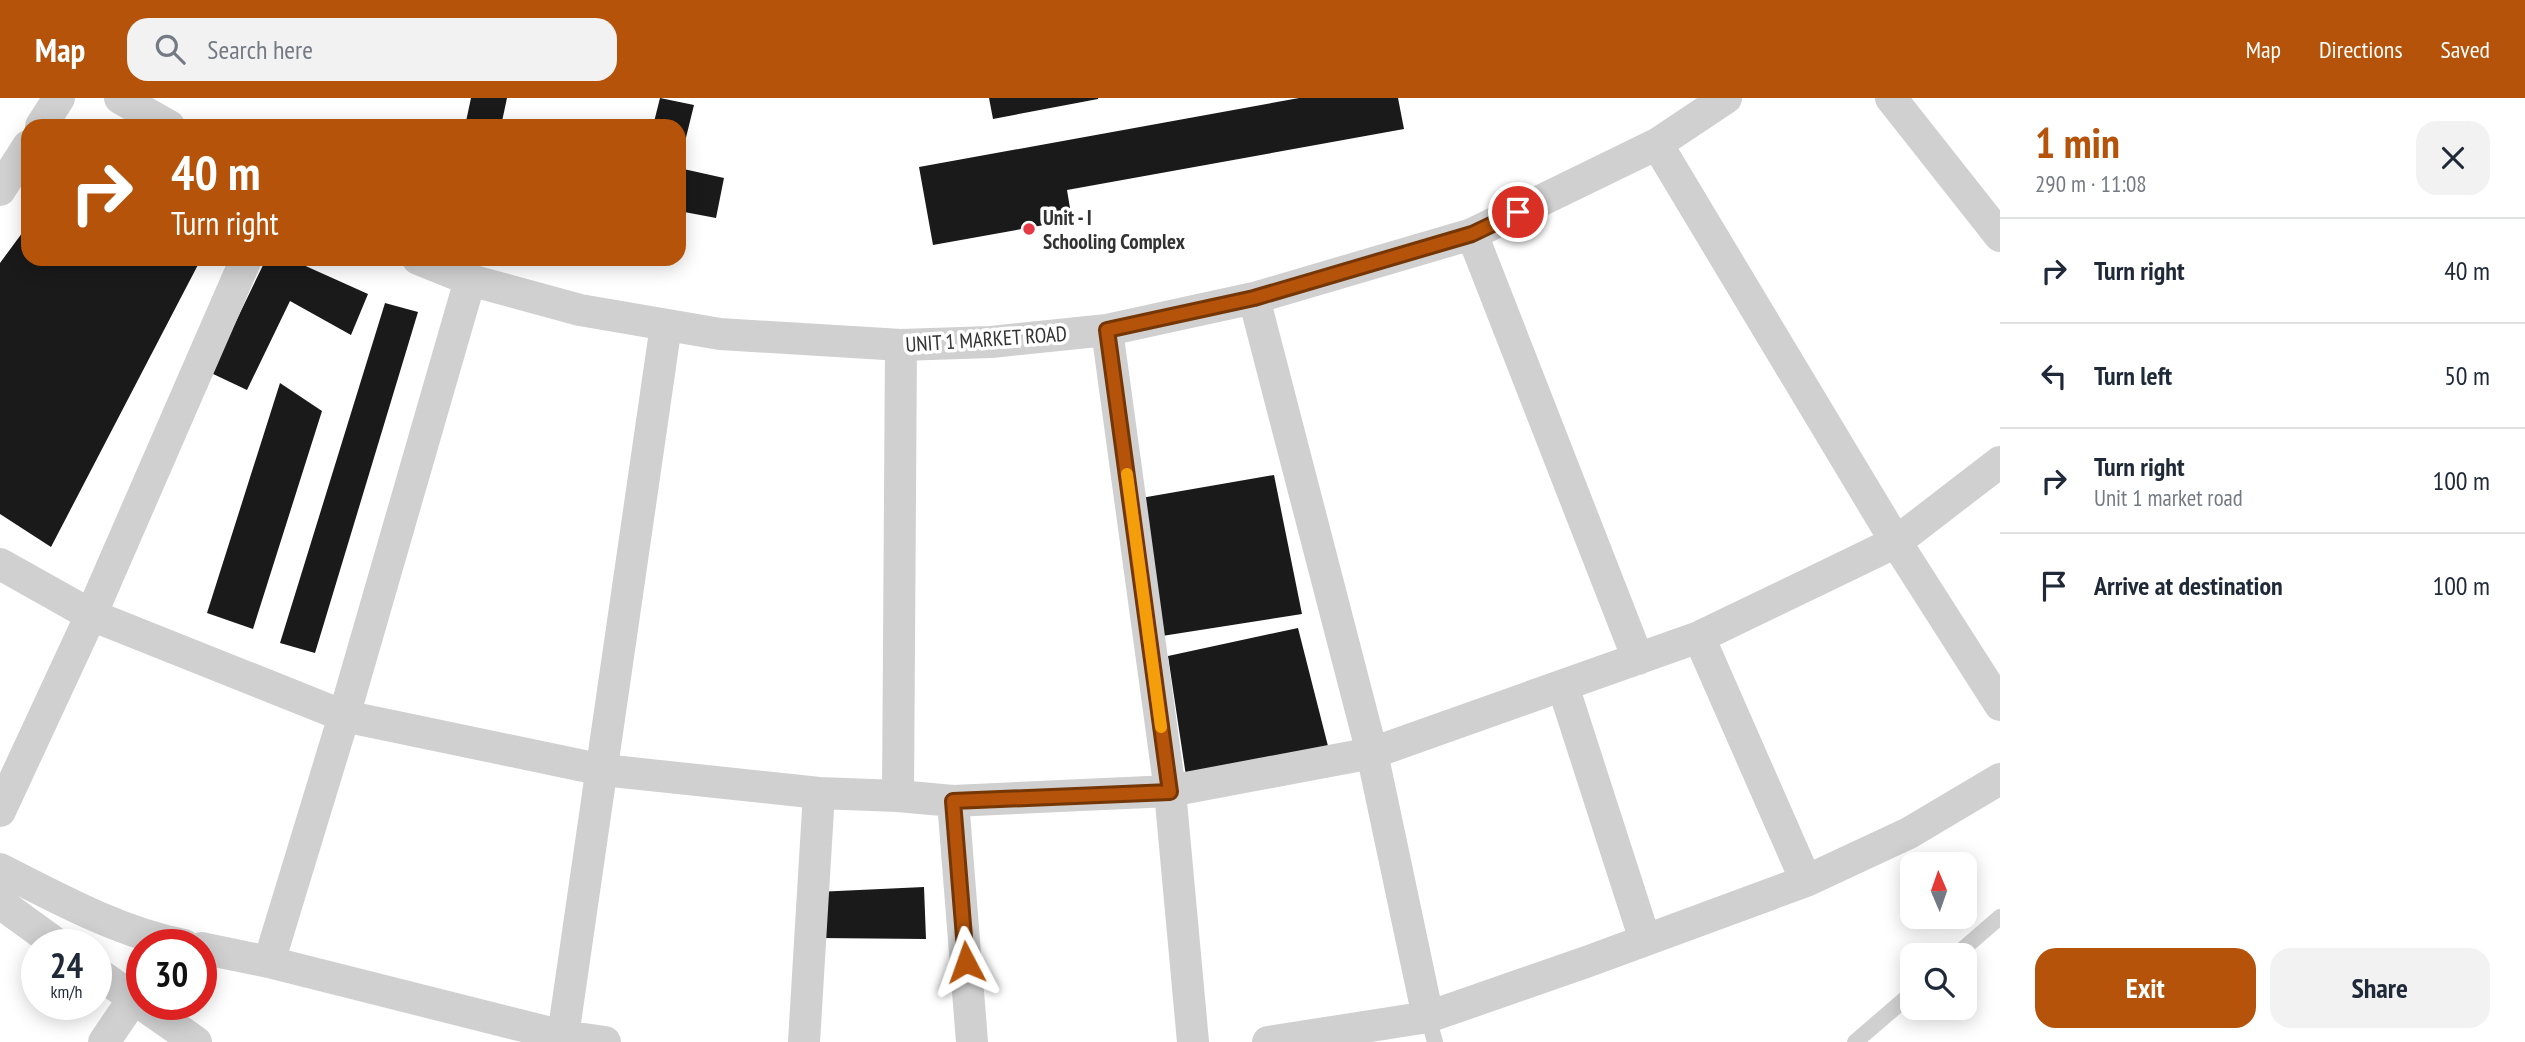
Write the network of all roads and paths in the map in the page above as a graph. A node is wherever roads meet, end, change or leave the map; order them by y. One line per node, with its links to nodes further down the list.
1 (59, 98): 5 (street)
2 (120, 98): 6 (street)
3 (1726, 98): 7 (street, UNIT 1 MARKET ROAD)
4 (1891, 98): 11 (street)
5 (46, 119)
6 (157, 119)
7 (1657, 144): 10 (street, UNIT 1 MARKET ROAD); 20 (street)
8 (21, 157): 9 (street)
9 (0, 190)
10 (1472, 234): 15 (street, UNIT 1 MARKET ROAD); 24 (street)
11 (2000, 236)
12 (243, 266): 22 (street)
13 (435, 266): 14 (street, UNIT 1 MARKET ROAD)
14 (470, 280): 16 (street, UNIT 1 MARKET ROAD); 27 (street)
15 (1254, 298): 17 (street, UNIT 1 MARKET ROAD); 28 (street)
16 (666, 325): 18 (street, UNIT 1 MARKET ROAD); 29 (street)
17 (1107, 330): 18 (street, UNIT 1 MARKET ROAD); 31 (street)
18 (901, 345): 33 (street)
19 (2000, 463): 20 (street)
20 (1896, 542): 23 (street); 26 (street)
21 (0, 564): 22 (street)
22 (91, 615): 27 (street); 35 (street)
23 (1699, 638): 24 (street); 37 (street)
24 (1637, 659): 25 (street)
25 (1563, 686): 28 (street); 42 (street)
26 (2000, 705)
27 (344, 716): 29 (street); 45 (street)
28 (1372, 753): 31 (street); 49 (street)
29 (603, 770): 32 (street); 50 (street)
30 (2000, 779): 37 (street)
31 (1170, 792): 34 (street); 56 (street)
32 (819, 793): 33 (street); 54 (street)
33 (898, 796): 34 (street)
34 (953, 801): 55 (street)
35 (0, 811)
36 (0, 869): 41 (street)
37 (1806, 881): 42 (street)
38 (0, 903): 40 (street)
39 (2000, 917): 43 (lane)
40 (36, 929)
41 (131, 929)
42 (1645, 940): 49 (street)
43 (1970, 943)
44 (217, 951): 45 (street)
45 (269, 962): 50 (street)
46 (1900, 1003): 58 (lane)
47 (126, 1010): 51 (street)
48 (170, 1020): 52 (street)
49 (1431, 1029): 57 (street)
50 (563, 1036): 53 (street)
51 (104, 1042)
52 (196, 1042)
53 (605, 1042)
54 (804, 1042)
55 (972, 1042)
56 (1194, 1042)
57 (1268, 1042)
58 (1855, 1042)

